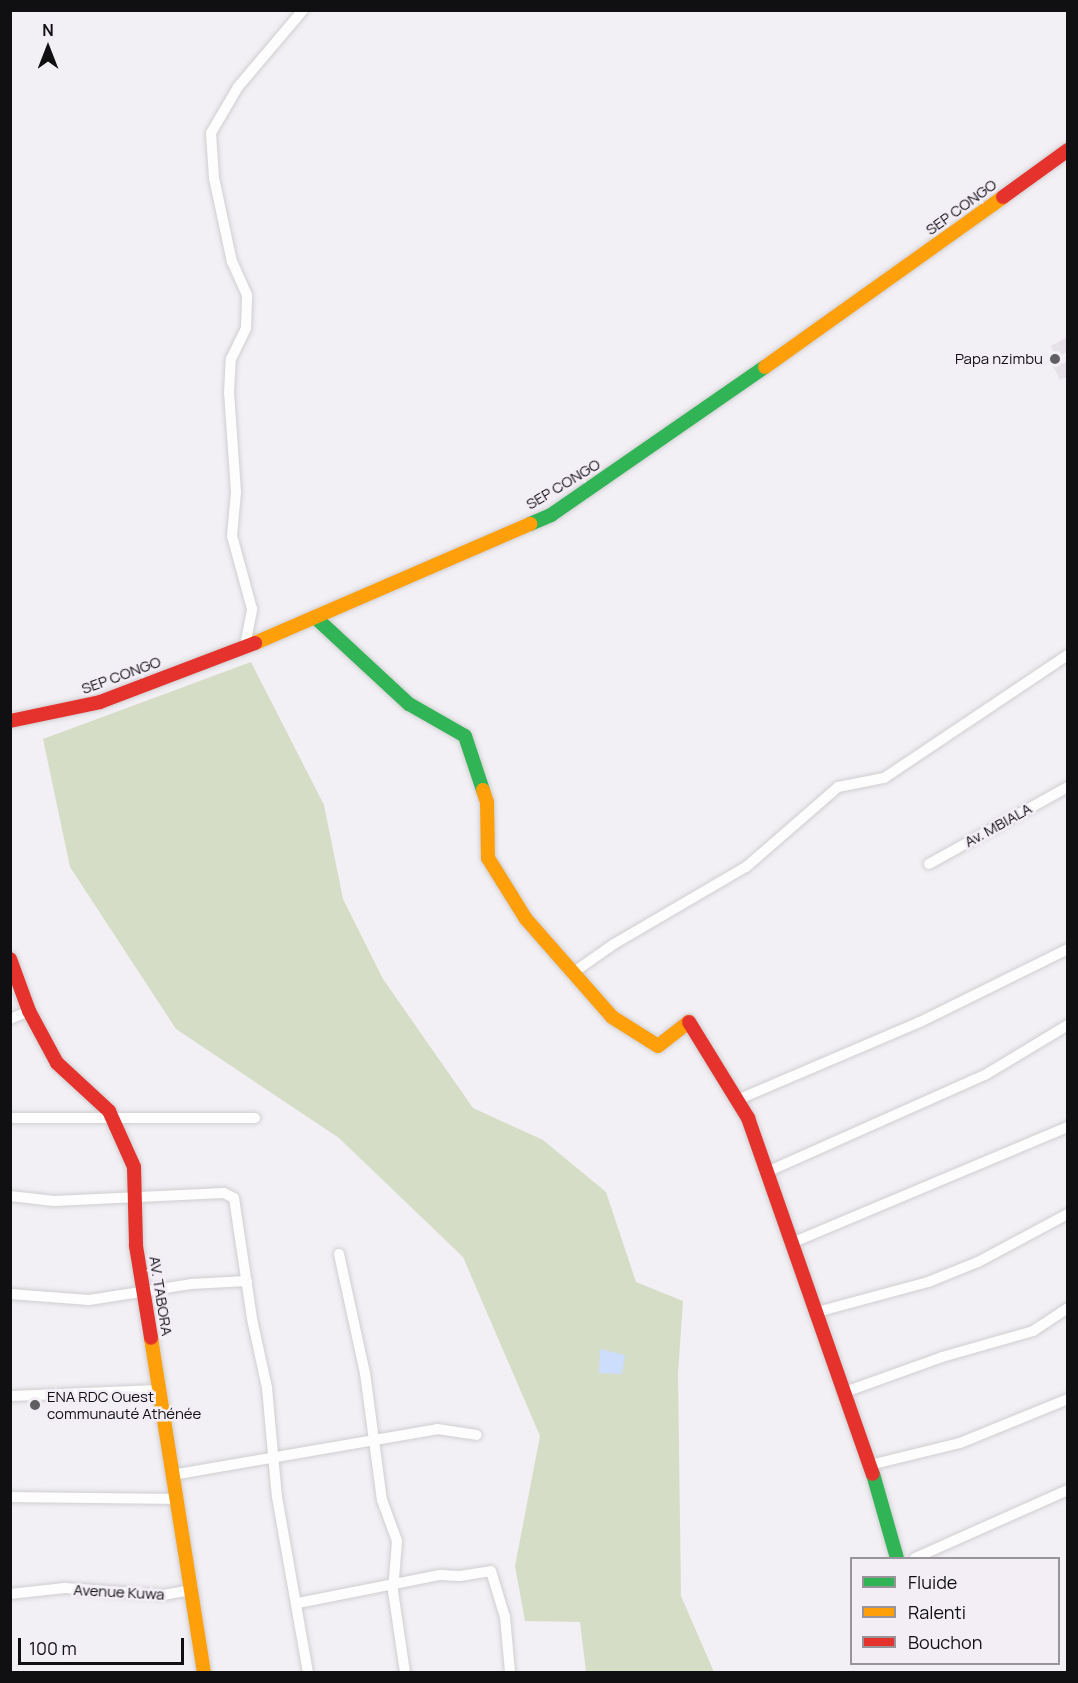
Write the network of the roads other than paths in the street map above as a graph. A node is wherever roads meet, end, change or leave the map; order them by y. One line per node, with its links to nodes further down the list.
1 (303, 10): 4 (street)
2 (1068, 150): 3 (street, SEP CONGO)
3 (316, 618): 4 (street, SEP CONGO); 11 (street)
4 (245, 646): 6 (street, SEP CONGO)
5 (1068, 655): 11 (street)
6 (10, 721)
7 (1068, 787): 8 (street, Av. MBIALA)
8 (929, 864)
9 (1068, 950): 15 (street)
10 (10, 959): 12 (street, AV. TABORA)
11 (574, 972): 15 (street)
12 (29, 1011): 13 (street); 18 (street, AV. TABORA)
13 (10, 1019)
14 (1068, 1025): 20 (street)
15 (736, 1100): 20 (street)
16 (10, 1118): 18 (street)
17 (255, 1118): 18 (street)
18 (114, 1120): 22 (street, AV. TABORA)
19 (1068, 1126): 24 (street)
20 (769, 1171): 24 (street)
21 (10, 1196): 22 (street)
22 (134, 1196): 26 (street); 27 (street, AV. TABORA)
23 (1068, 1214): 30 (street)
24 (794, 1242): 30 (street)
25 (339, 1254): 36 (street)
26 (247, 1281): 27 (street); 37 (street)
27 (143, 1291): 28 (street); 31 (street, AV. TABORA)
28 (10, 1294)
29 (1068, 1308): 32 (street)
30 (817, 1312): 32 (street)
31 (159, 1390): 33 (street); 39 (street, AV. TABORA)
32 (845, 1392): 38 (street)
33 (10, 1396)
34 (1068, 1399): 38 (street)
35 (477, 1435): 36 (street)
36 (374, 1439): 37 (street); 45 (street)
37 (273, 1456): 39 (street); 48 (street)
38 (870, 1465): 43 (street)
39 (172, 1475): 42 (street, AV. TABORA)
40 (1068, 1490): 44 (street)
41 (10, 1497): 42 (street)
42 (176, 1499): 46 (street, AV. TABORA)
43 (897, 1557)
44 (917, 1557)
45 (393, 1585): 48 (street); 51 (street); 52 (street)
46 (191, 1590): 47 (street, Avenue Kuwa); 49 (street, AV. TABORA)
47 (10, 1594)
48 (298, 1602): 50 (street)
49 (204, 1672)
50 (308, 1672)
51 (405, 1672)
52 (510, 1672)

